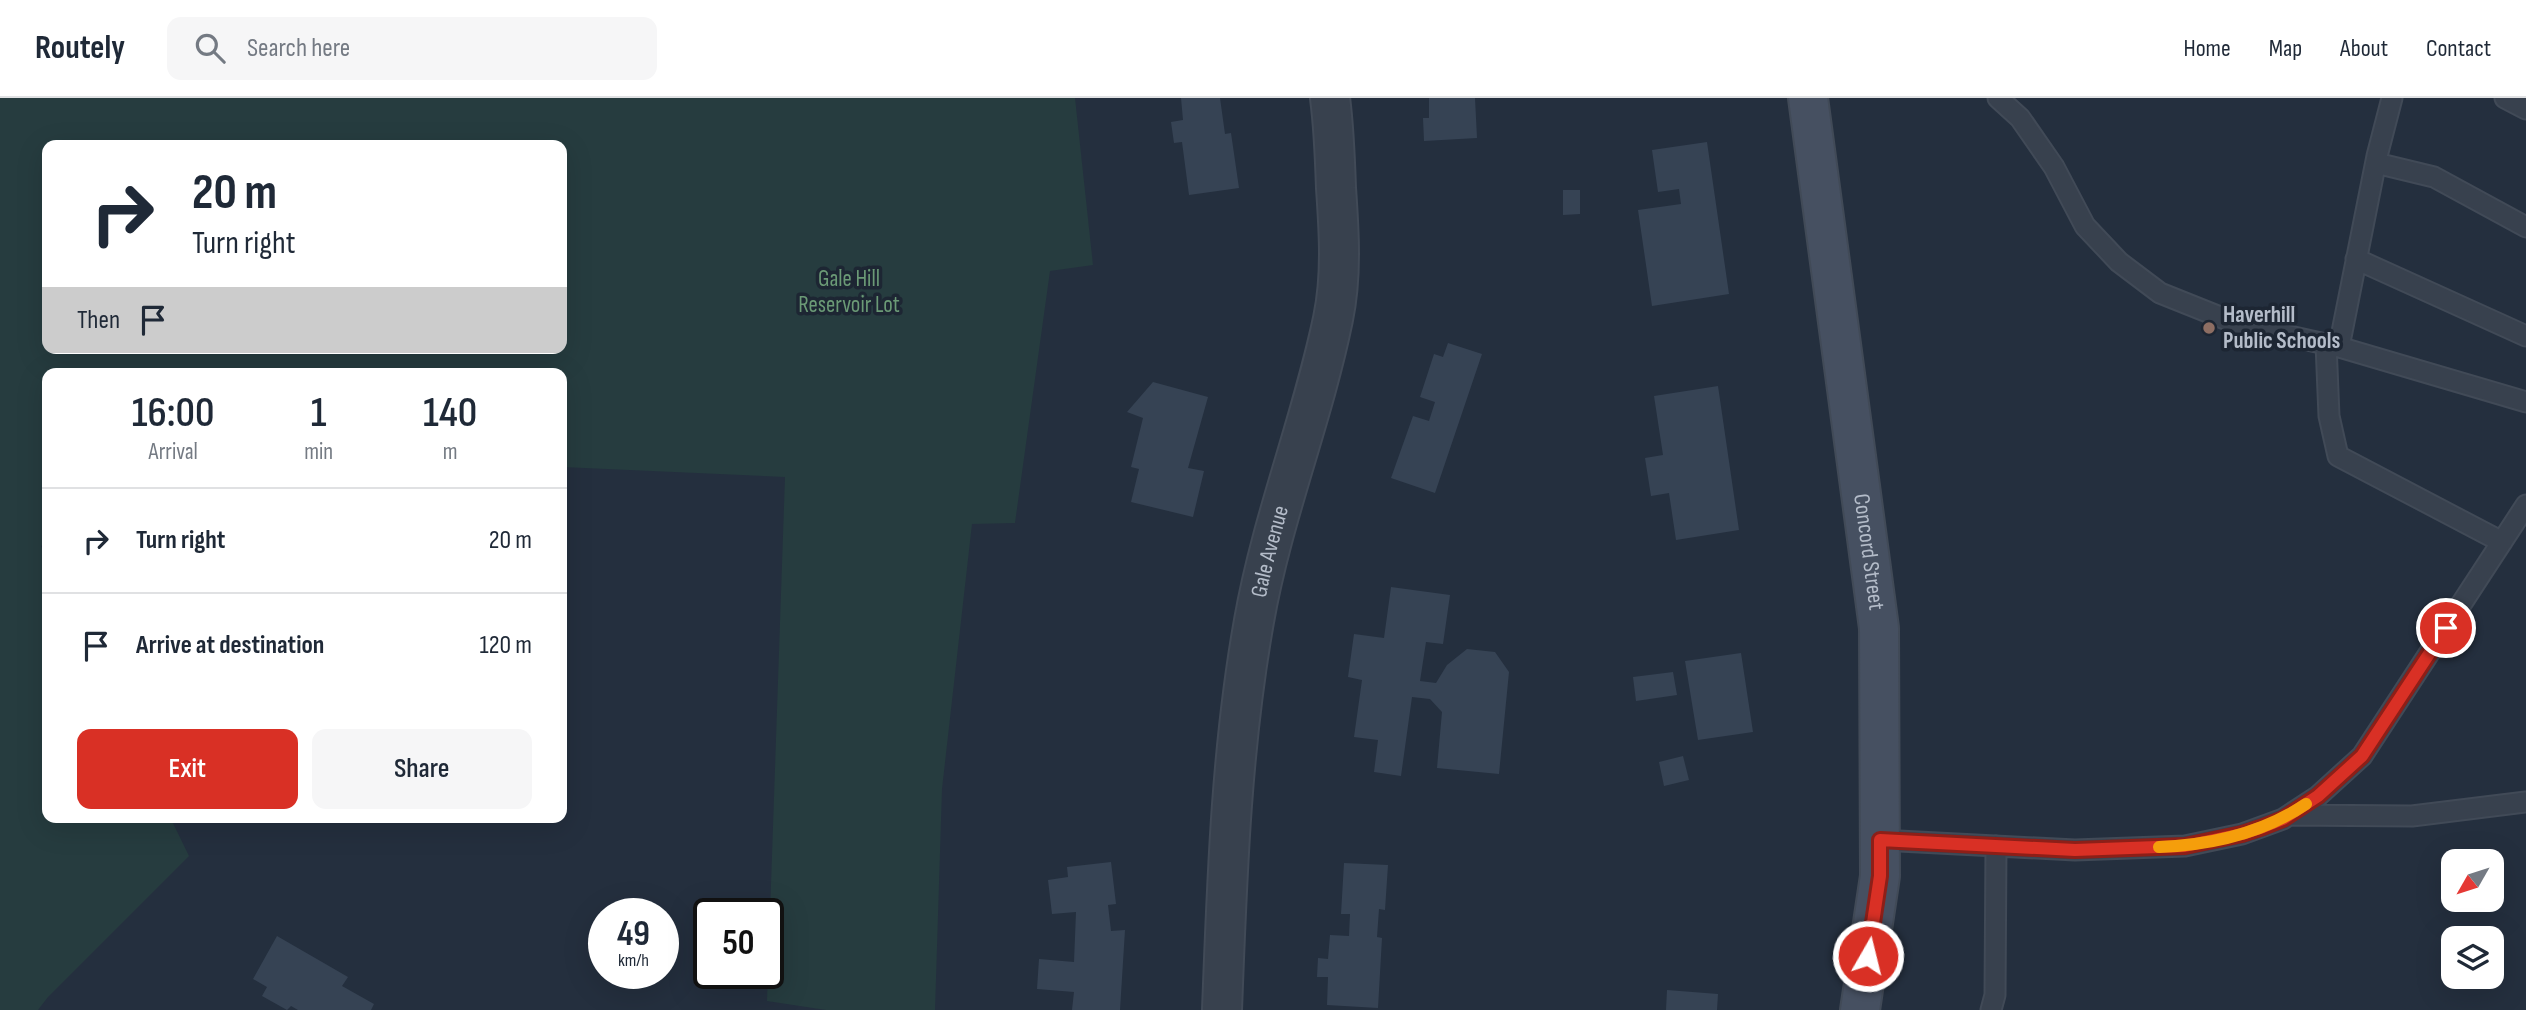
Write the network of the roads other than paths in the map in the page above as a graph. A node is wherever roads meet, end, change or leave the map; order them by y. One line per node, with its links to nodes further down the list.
1 (1330, 98): 19 (street, Gale Avenue)
2 (1808, 98): 17 (main road, Concord Street)
3 (1998, 98): 11 (lane)
4 (2392, 98): 7 (lane)
5 (2505, 98): 6 (lane)
6 (2526, 109)
7 (2376, 163): 8 (lane); 9 (lane)
8 (2526, 227)
9 (2356, 259): 10 (lane); 11 (lane)
10 (2526, 336)
11 (2333, 345): 12 (lane); 14 (lane)
12 (2526, 402)
13 (2526, 505): 14 (lane)
14 (2502, 542): 16 (lane)
15 (2526, 802): 16 (lane)
16 (2290, 815): 18 (lane)
17 (1880, 840): 18 (lane); 20 (main road, Concord Street)
18 (1996, 846): 21 (lane)
19 (1222, 1010)
20 (1860, 1010)
21 (1992, 1010)

